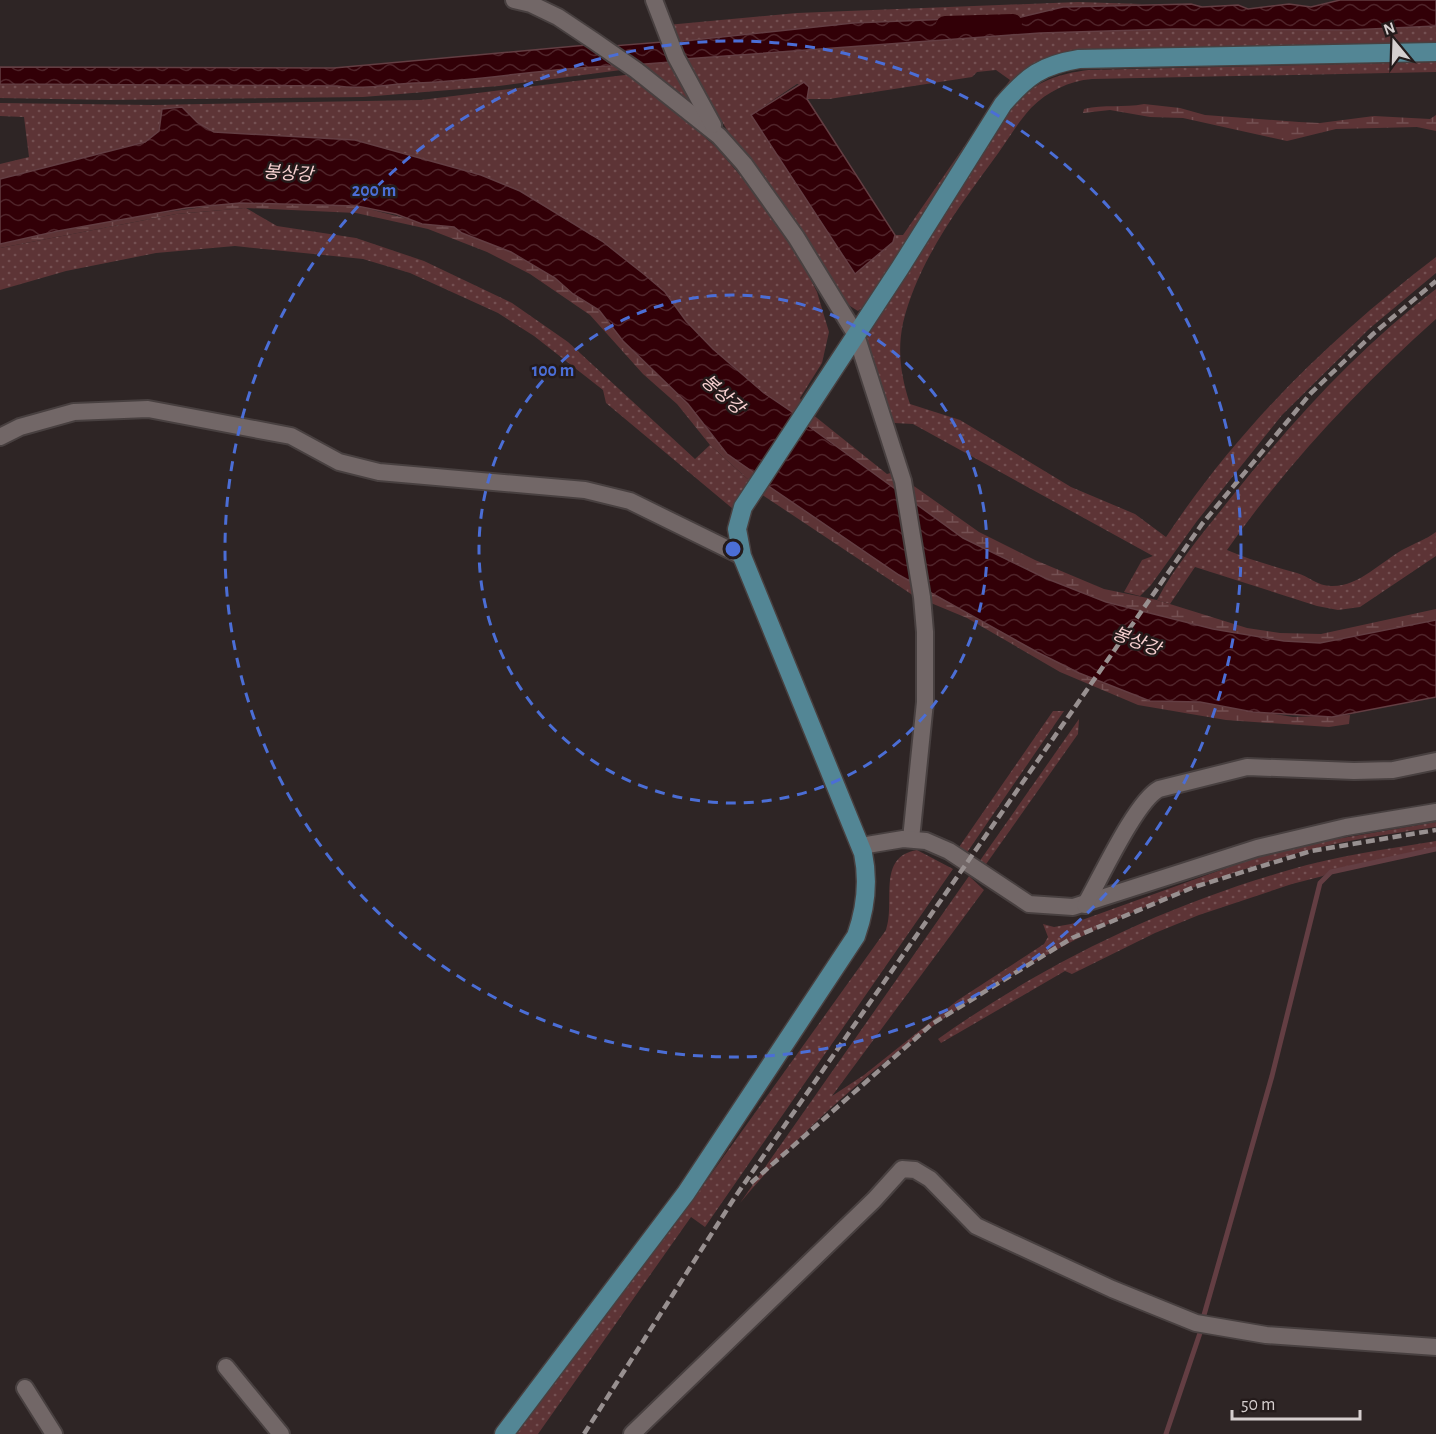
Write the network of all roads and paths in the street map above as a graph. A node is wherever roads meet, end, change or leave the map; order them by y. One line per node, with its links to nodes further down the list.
1 (514, 0): 4 (street)
2 (654, 0): 4 (street)
3 (1436, 52): 5 (main road)
4 (719, 136): 5 (street)
5 (856, 334): 7 (main road); 10 (street)
6 (0, 437): 7 (street)
7 (742, 556): 11 (main road)
8 (1436, 761): 12 (street)
9 (1436, 812): 12 (street)
10 (911, 839): 11 (street); 12 (street)
11 (861, 846): 18 (main road)
12 (1085, 905)
13 (1436, 1347): 19 (street)
14 (225, 1367): 17 (street)
15 (25, 1388): 16 (street)
16 (54, 1434)
17 (281, 1434)
18 (504, 1434)
19 (632, 1434)

